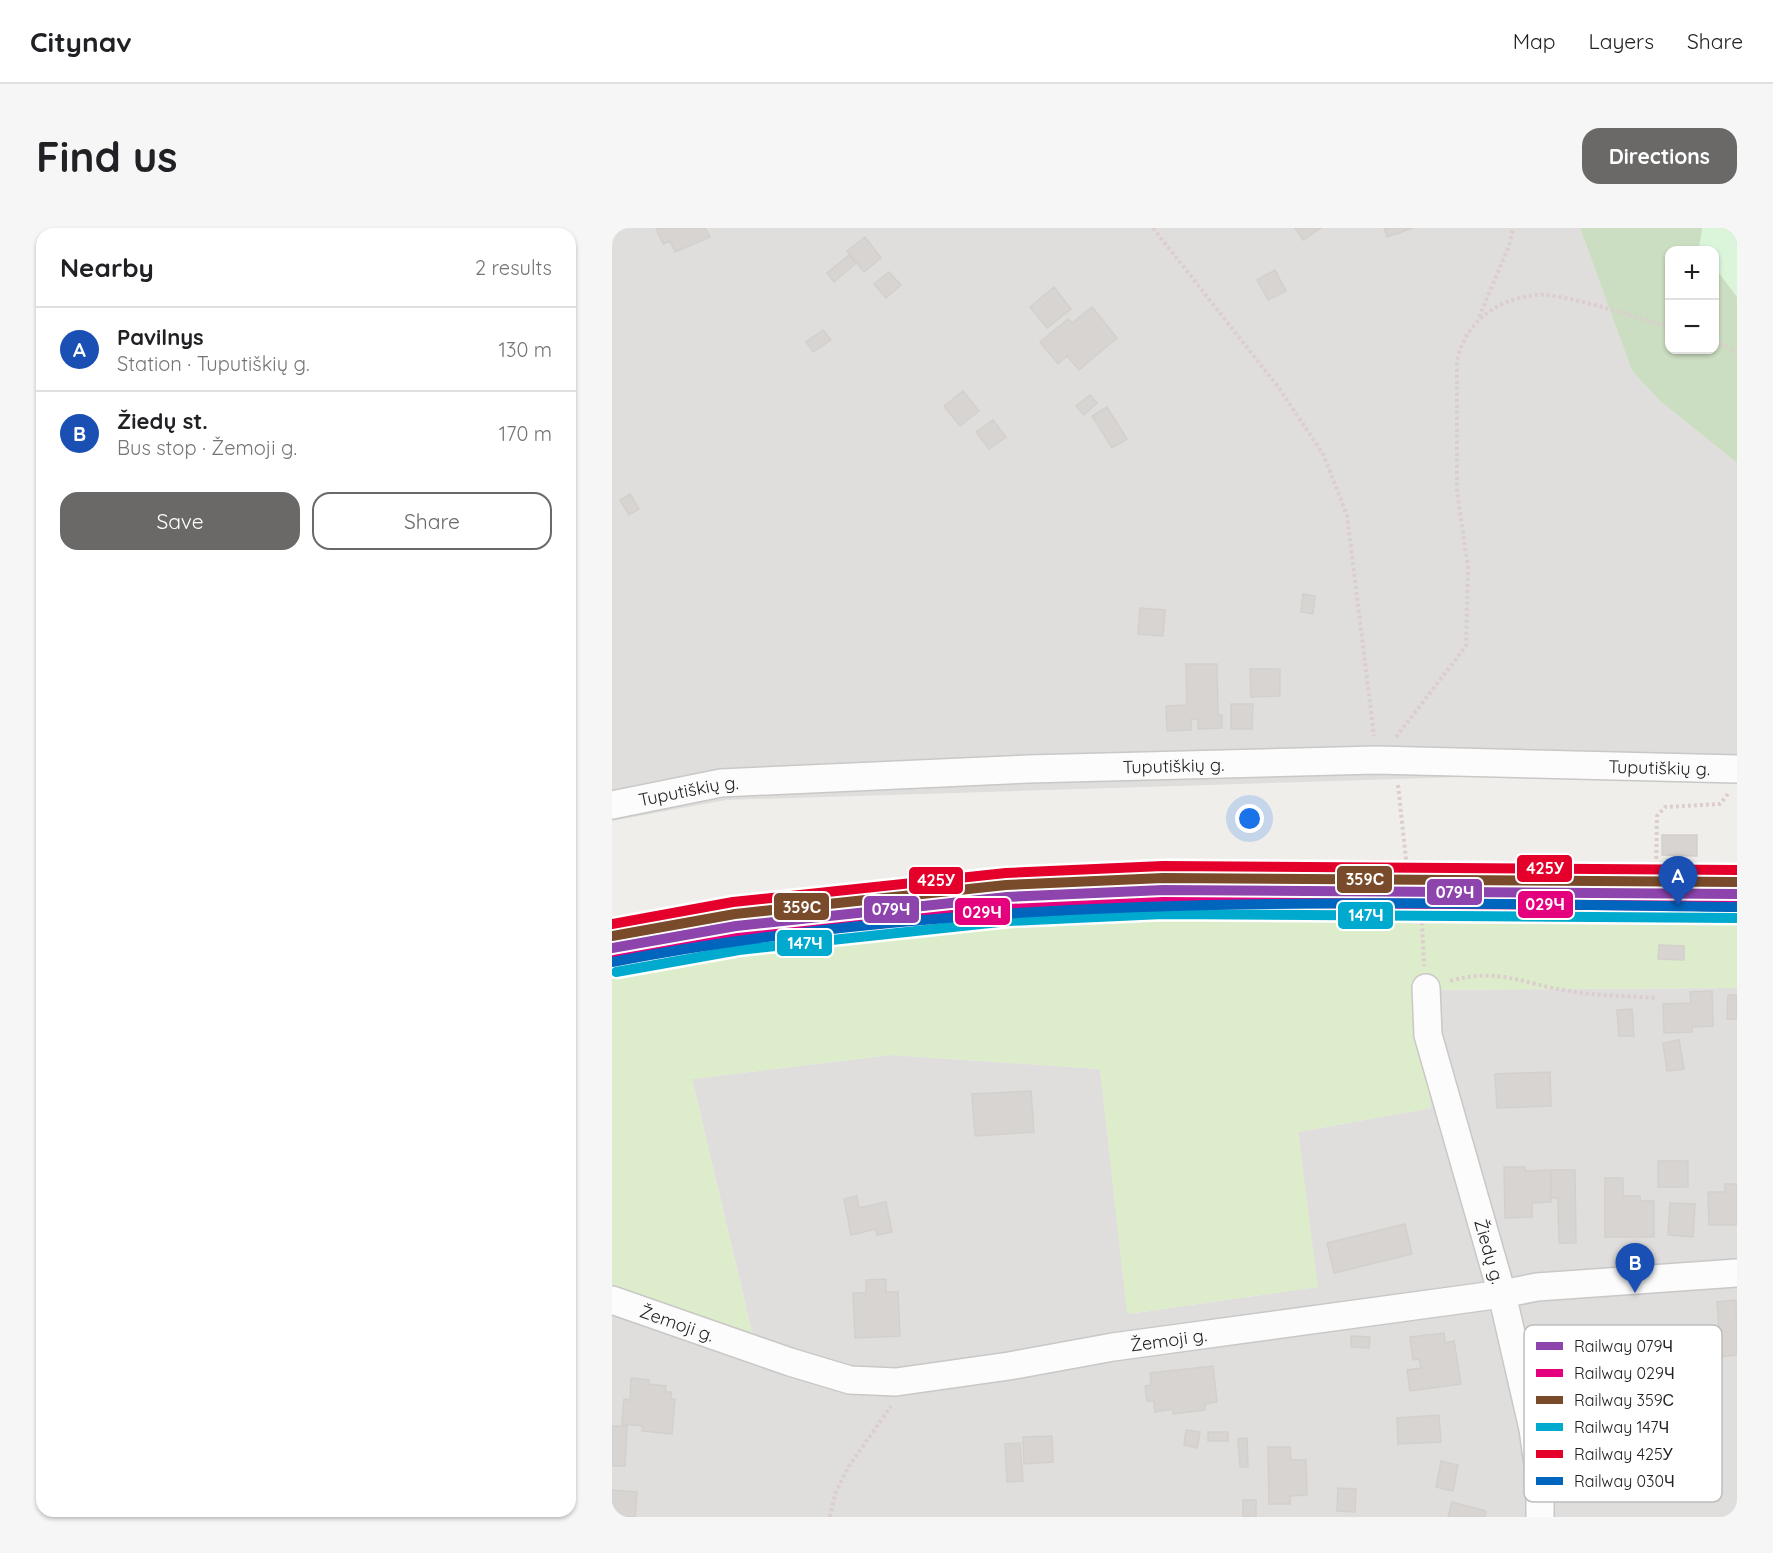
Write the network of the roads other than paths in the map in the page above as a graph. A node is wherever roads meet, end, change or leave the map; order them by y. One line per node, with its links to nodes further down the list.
1 (1736, 769): 2 (street, Tuputiškių g.)
2 (612, 805)
3 (1426, 988): 5 (street, Žiedų g.)
4 (1737, 1273): 5 (street, Žemoji g.)
5 (1502, 1294): 6 (street, Žemoji g.); 7 (street, Žiedų g.)
6 (612, 1300)
7 (1524, 1390)

